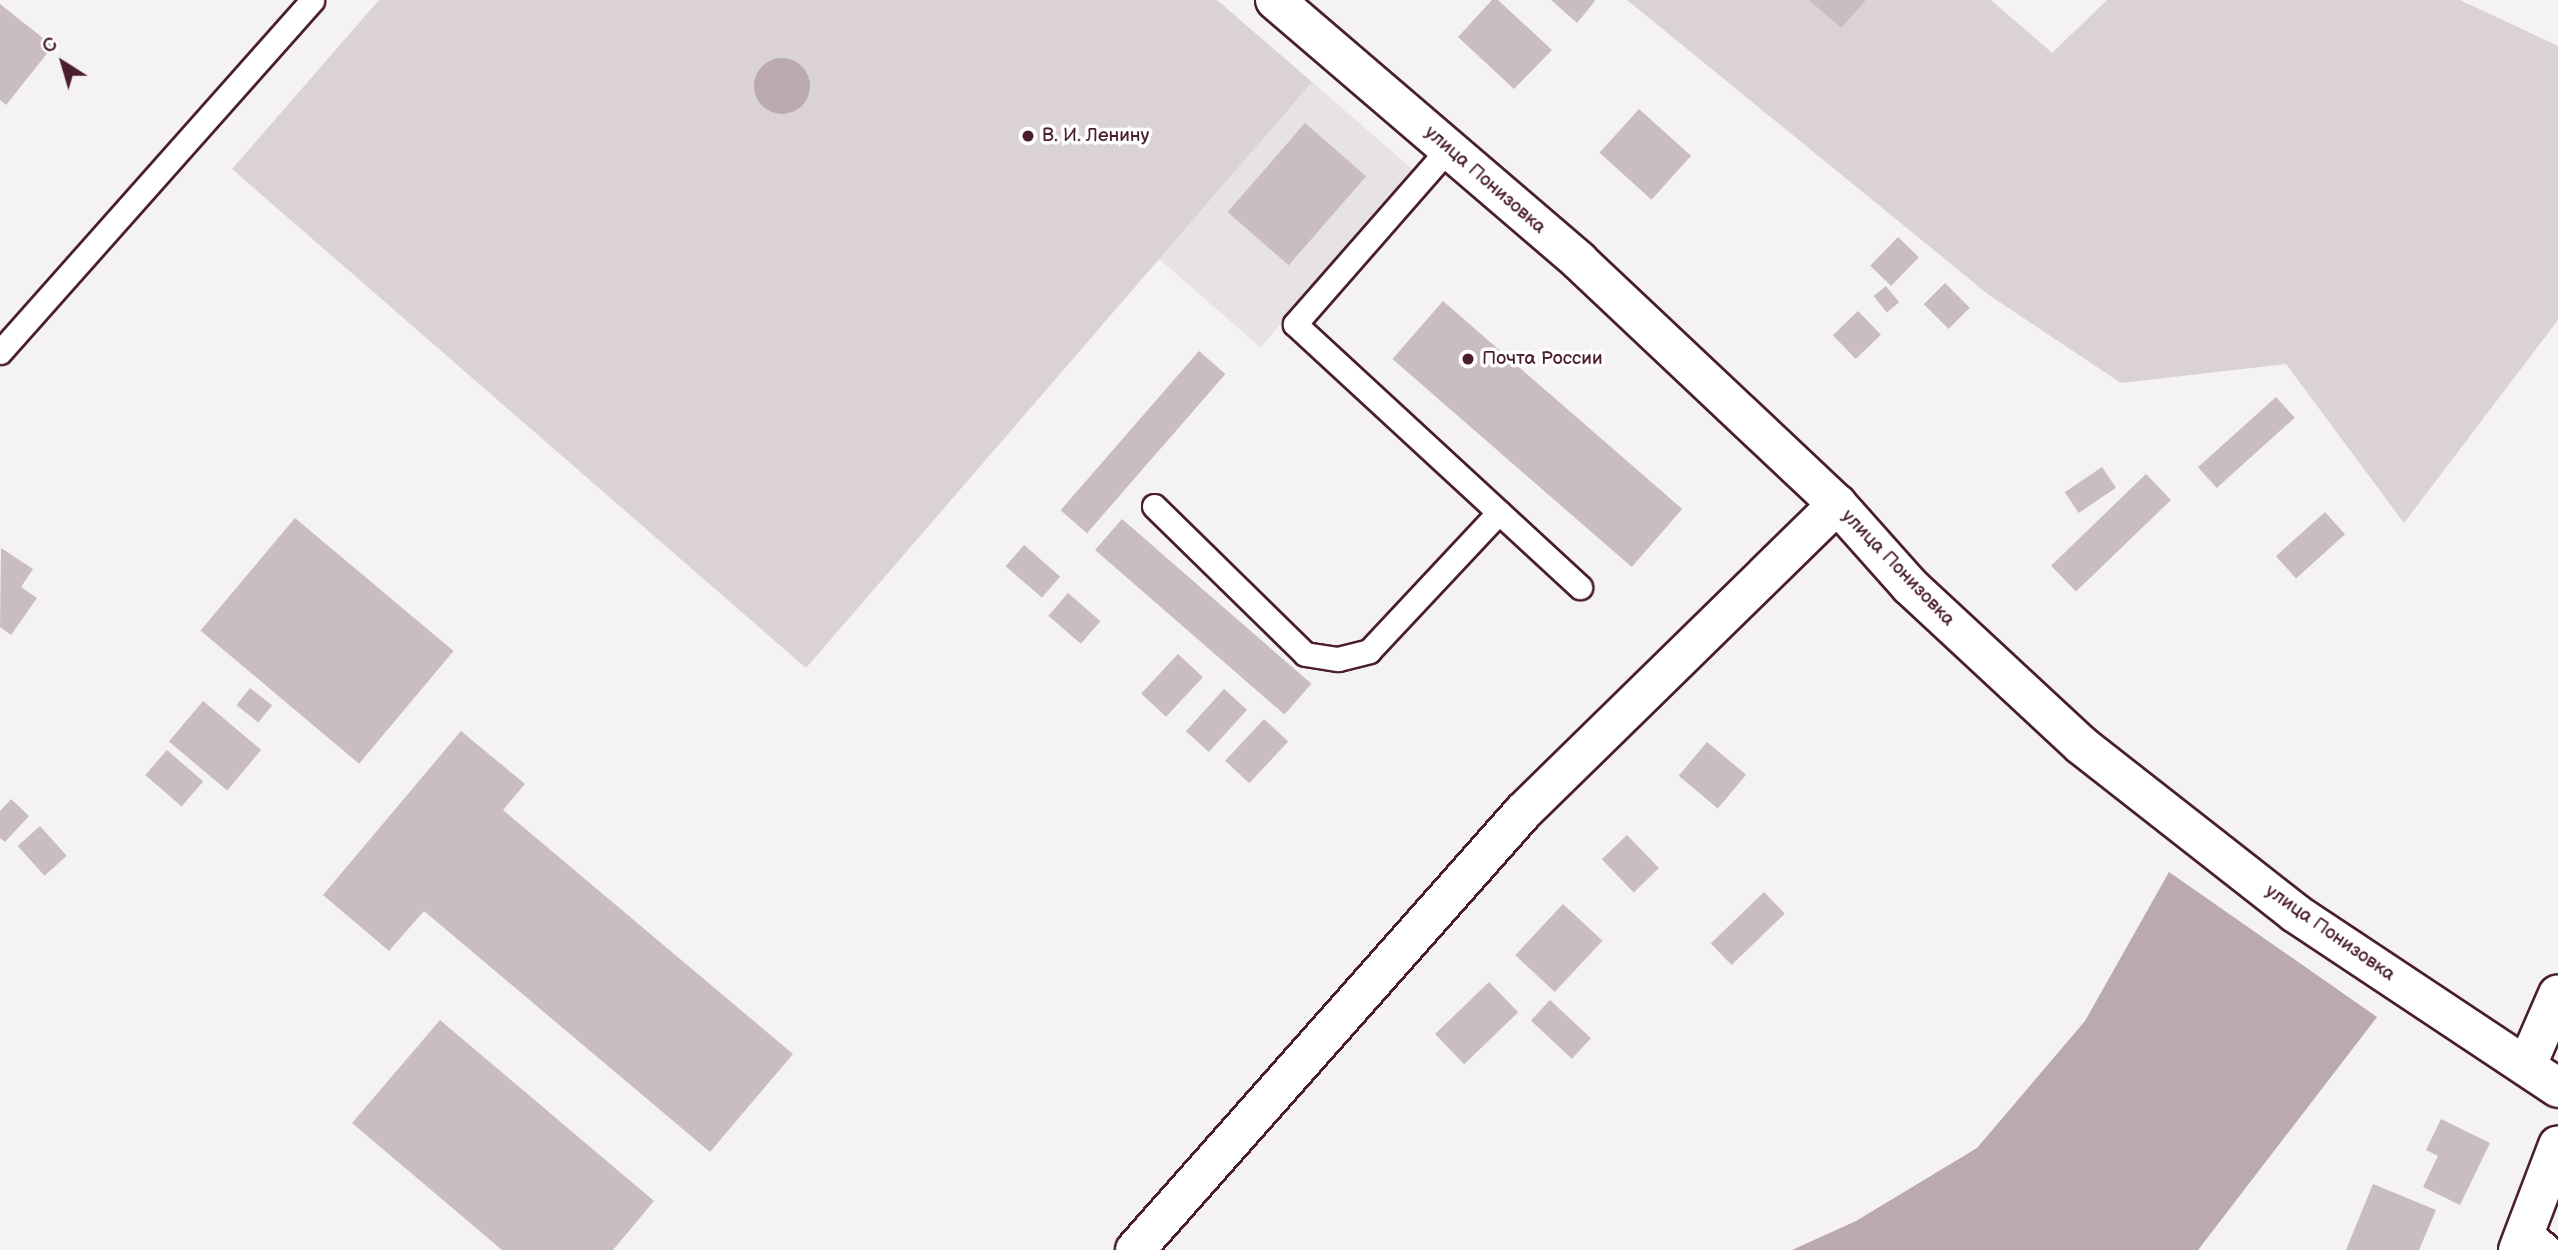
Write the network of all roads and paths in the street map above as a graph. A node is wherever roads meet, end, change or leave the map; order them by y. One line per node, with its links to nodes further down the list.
1 (312, 0): 4 (lane)
2 (1275, 0): 3 (main road, улица Понизовка)
3 (1448, 148): 5 (main road, улица Понизовка); 7 (lane)
4 (0, 352)
5 (1837, 504): 10 (main road, улица Понизовка); 14 (main road)
6 (1154, 506): 7 (lane)
7 (1499, 512): 8 (lane)
8 (1580, 587)
9 (2558, 994): 10 (main road)
10 (2527, 1065): 11 (main road, улица Понизовка)
11 (2558, 1088)
12 (2558, 1145): 13 (main road)
13 (2532, 1243)
14 (1135, 1250)

